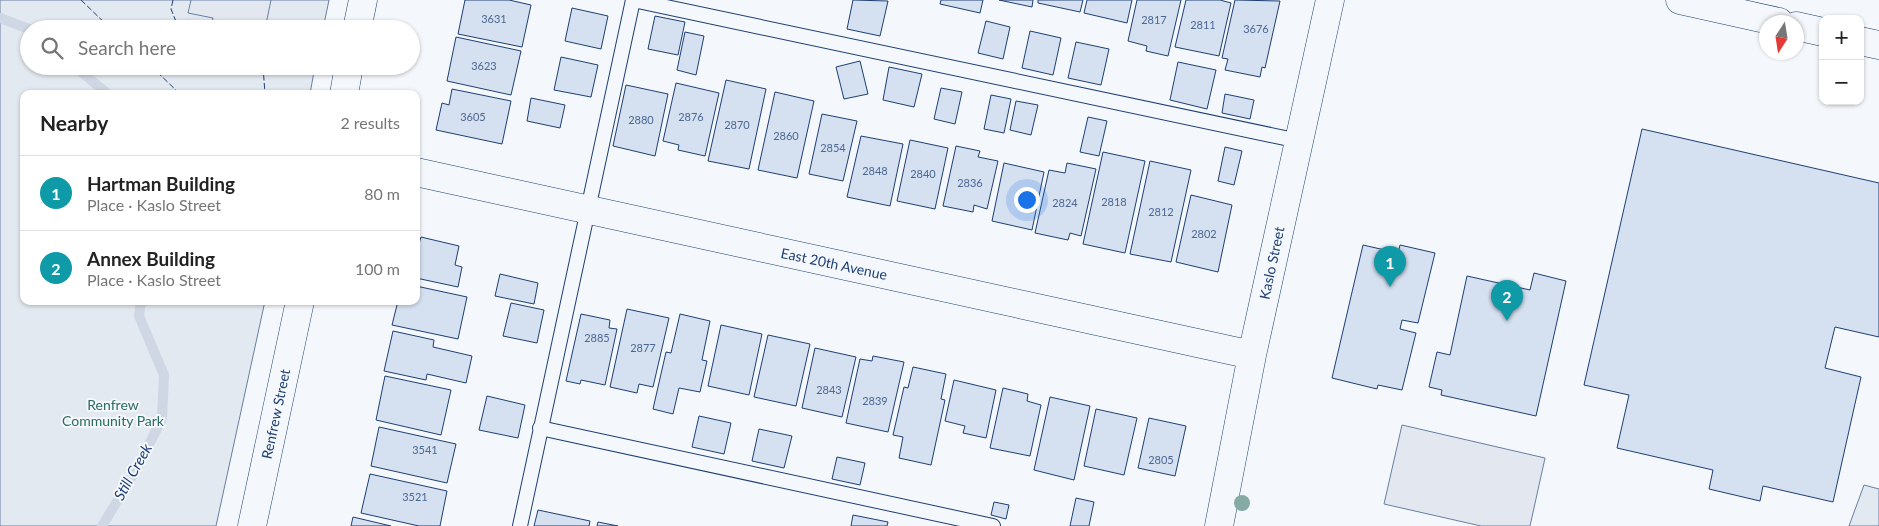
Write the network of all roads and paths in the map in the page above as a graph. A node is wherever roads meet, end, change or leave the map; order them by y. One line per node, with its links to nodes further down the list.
1 (364, 0): 5 (street)
2 (1330, 0): 12 (street, Kaslo Street)
3 (1680, 0): 4 (street)
4 (1759, 17)
5 (359, 20)
6 (1804, 28): 7 (street)
7 (1819, 31)
8 (1864, 42): 9 (street)
9 (1879, 45)
10 (348, 75): 11 (street)
11 (345, 90)
12 (1298, 142): 14 (lane); 16 (street, Kaslo Street)
13 (420, 173): 14 (street, East 20th Avenue)
14 (589, 210): 16 (street, East 20th Avenue); 17 (lane)
15 (299, 305): 18 (street, Renfrew Street)
16 (1252, 355): 21 (street, Kaslo Street)
17 (540, 428): 19 (lane); 20 (lane)
18 (252, 526)
19 (520, 526)
20 (994, 526)
21 (1219, 526)

